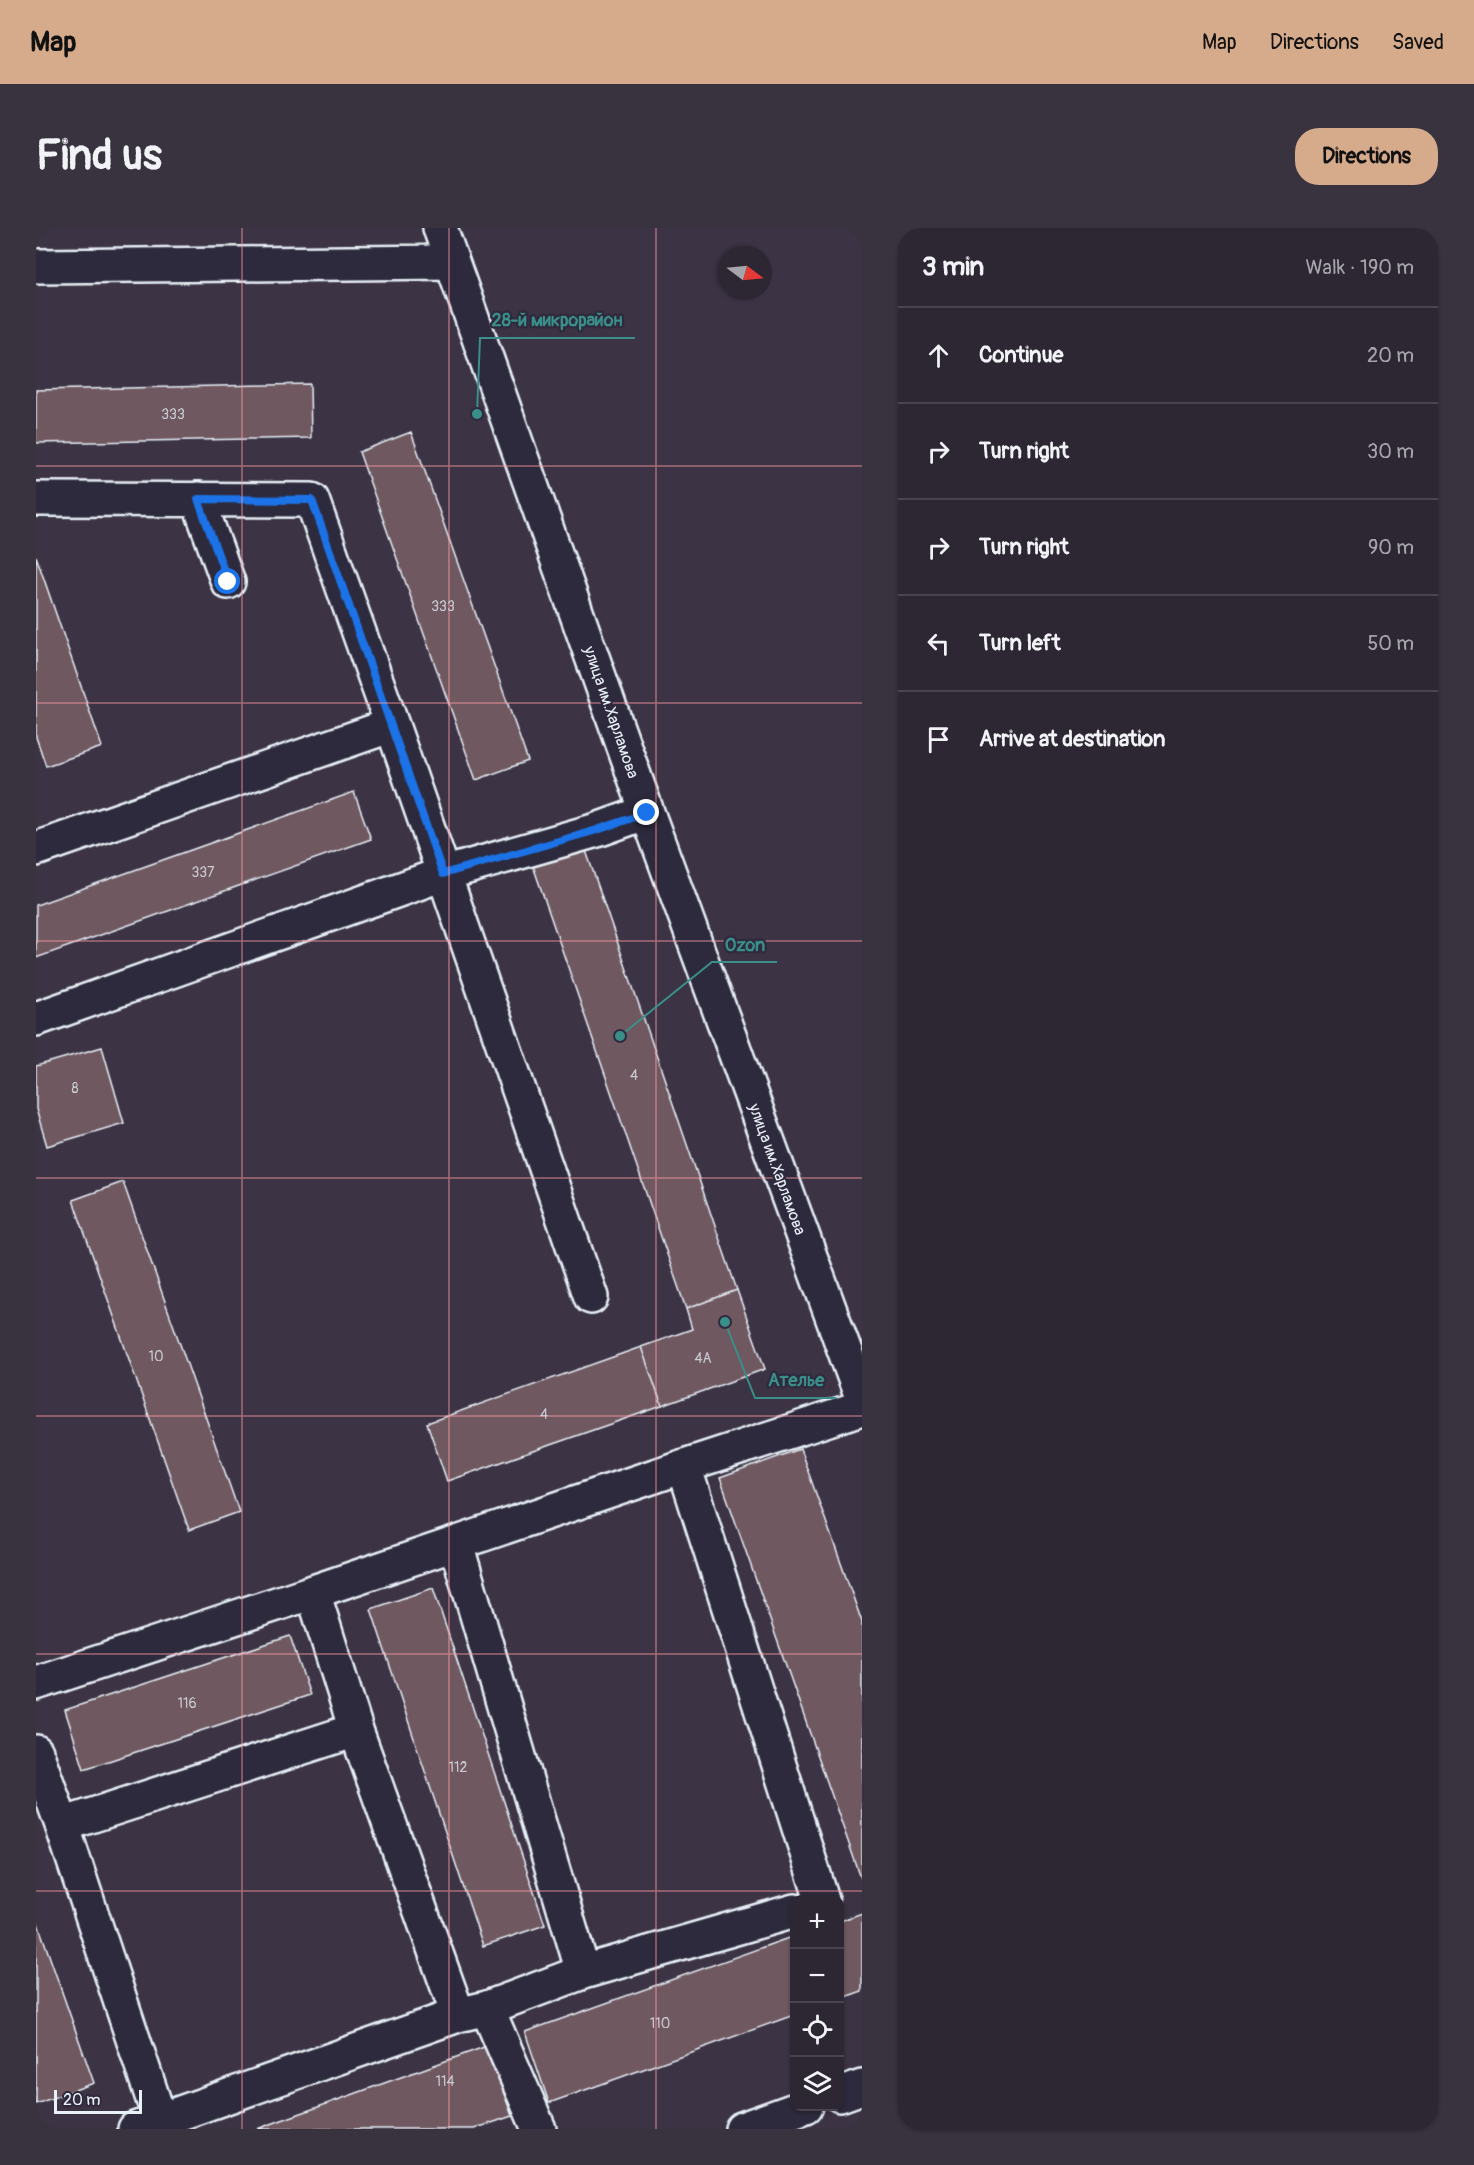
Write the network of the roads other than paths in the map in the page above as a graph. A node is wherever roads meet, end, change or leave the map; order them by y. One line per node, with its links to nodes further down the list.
1 (440, 228): 2 (street, улица им.Харламова)
2 (452, 262): 3 (street); 8 (street, улица им.Харламова)
3 (36, 266)
4 (36, 499): 5 (street)
5 (198, 499): 6 (street); 7 (street)
6 (228, 582)
7 (392, 725): 9 (street); 10 (street)
8 (647, 813): 10 (street); 13 (street, улица им.Харламова)
9 (36, 849)
10 (443, 874): 11 (street); 12 (street)
11 (36, 1019)
12 (591, 1296)
13 (862, 1398)
14 (862, 1408): 15 (street)
15 (684, 1466): 16 (street); 22 (street)
16 (456, 1544): 17 (street); 24 (street)
17 (313, 1592): 18 (street); 19 (street)
18 (36, 1683)
19 (356, 1730): 21 (street); 25 (street)
20 (36, 1752): 21 (street)
21 (62, 1825): 29 (street)
22 (821, 1895)
23 (790, 1912): 24 (street)
24 (583, 1972): 25 (street)
25 (473, 2012): 29 (street); 30 (street)
26 (862, 2087): 27 (street)
27 (844, 2094)
28 (792, 2111): 31 (street)
29 (147, 2125)
30 (539, 2129)
31 (741, 2129)

